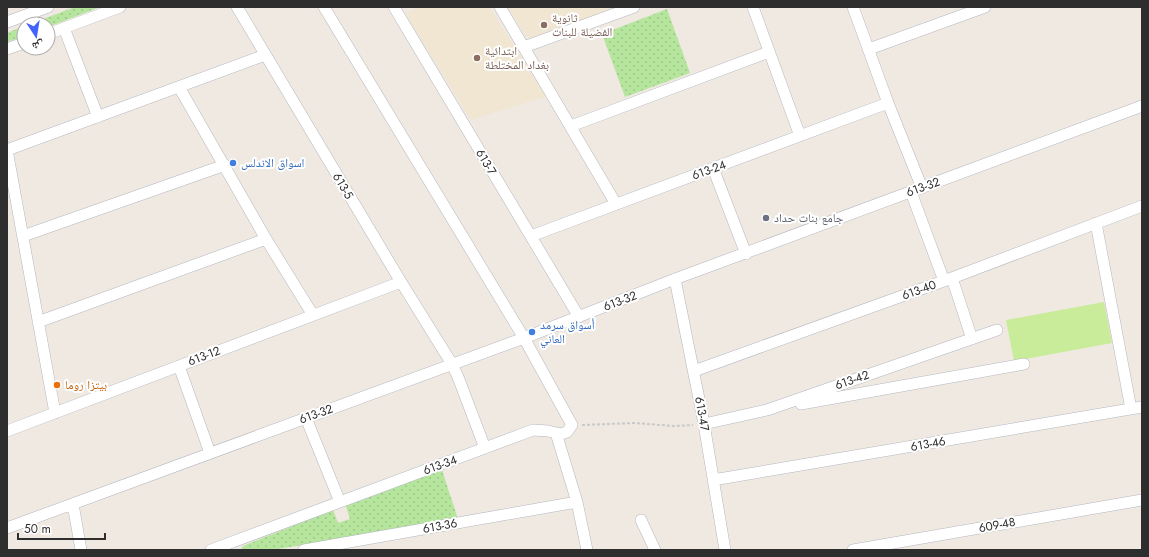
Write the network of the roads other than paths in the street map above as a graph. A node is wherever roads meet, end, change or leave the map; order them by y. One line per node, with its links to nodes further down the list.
1 (48, 7): 11 (street)
2 (120, 7): 12 (street)
3 (237, 7): 17 (street, 613-5)
4 (324, 7): 43 (street)
5 (395, 7): 33 (street, 613-7)
6 (500, 7): 14 (street)
7 (634, 7): 14 (street)
8 (753, 7): 16 (street)
9 (853, 7): 15 (street)
10 (985, 7): 15 (street)
11 (7, 22)
12 (64, 28): 13 (street); 21 (street)
13 (56, 31)
14 (524, 47): 22 (street)
15 (869, 49): 19 (street)
16 (769, 52): 22 (street); 23 (street)
17 (265, 55): 18 (street); 38 (street, 613-5)
18 (179, 87): 21 (street); 25 (street)
19 (888, 103): 23 (street, 613-24); 27 (street)
20 (1142, 106): 27 (street, 613-32)
21 (98, 117): 24 (street)
22 (571, 126): 29 (street)
23 (800, 136): 26 (street, 613-24)
24 (7, 150): 32 (street)
25 (225, 165): 32 (street); 34 (street)
26 (713, 168): 29 (street, 613-24); 35 (street)
27 (922, 188): 28 (street, 613-32)
28 (911, 192): 35 (street, 613-32); 37 (street)
29 (616, 204): 33 (street, 613-24)
30 (1142, 206): 31 (street, 613-40)
31 (1096, 223): 37 (street, 613-40); 50 (street)
32 (23, 236): 41 (street)
33 (531, 236): 40 (street, 613-7)
34 (266, 239): 39 (street); 41 (street)
35 (746, 254): 36 (street, 613-32)
36 (676, 279): 40 (street, 613-32); 48 (street, 613-47)
37 (948, 280): 44 (street); 48 (street, 613-40)
38 (401, 282): 39 (street, 613-12); 45 (street, 613-5)
39 (313, 315): 47 (street, 613-12)
40 (579, 317): 43 (street, 613-32)
41 (38, 322): 52 (street)
42 (997, 330): 44 (street, 613-42)
43 (524, 338): 45 (street, 613-32); 56 (street)
44 (972, 339): 51 (street, 613-42)
45 (452, 364): 53 (street, 613-32); 57 (street, 613-5)
46 (1024, 364): 51 (street)
47 (179, 366): 52 (street, 613-12); 58 (street)
48 (694, 371): 54 (street, 613-47)
49 (1142, 407): 50 (street, 613-46)
50 (1131, 409): 59 (street, 613-46)
51 (767, 410): 54 (street, 613-42)
52 (55, 413): 55 (street, 613-12)
53 (306, 418): 58 (street, 613-32); 61 (street)
54 (704, 424): 59 (street, 613-47)
55 (7, 431)
56 (556, 433): 57 (street, 613-34); 62 (street)
57 (485, 448): 61 (street, 613-34)
58 (210, 453): 63 (street, 613-32)
59 (714, 480): 71 (street, 613-47)
60 (1142, 500): 72 (street, 609-48)
61 (340, 502): 67 (street, 613-34)
62 (577, 502): 68 (street, 613-36); 69 (street)
63 (73, 504): 65 (street, 613-32); 66 (street)
64 (641, 520): 70 (street)
65 (7, 528)
66 (81, 550)
67 (211, 550)
68 (304, 550)
69 (587, 550)
70 (655, 550)
71 (725, 550)
72 (853, 550)

